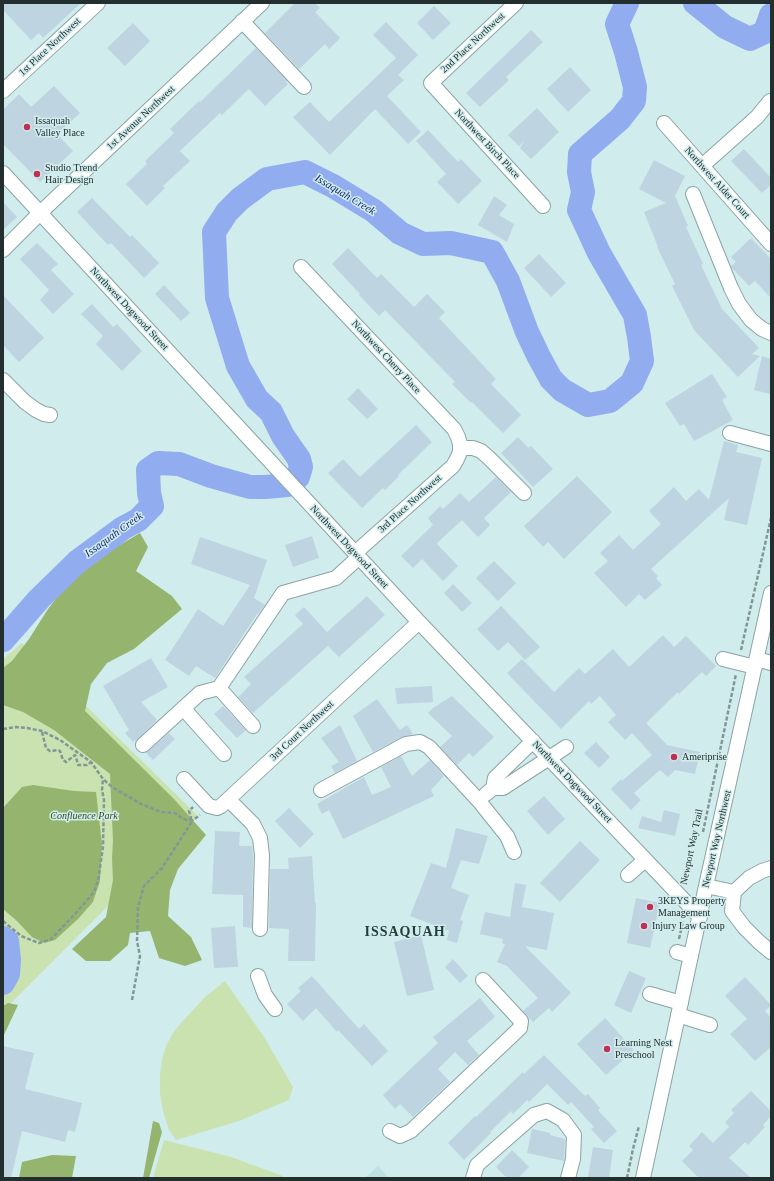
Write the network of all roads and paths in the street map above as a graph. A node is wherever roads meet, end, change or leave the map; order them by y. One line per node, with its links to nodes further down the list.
1 (98, 3): 7 (street, 1st Place Northwest)
2 (262, 3): 4 (street, 1st Avenue Northwest)
3 (516, 3): 5 (street, 2nd Place Northwest)
4 (242, 21): 6 (street); 14 (street, 1st Avenue Northwest)
5 (430, 83): 13 (street, Northwest Birch Place)
6 (304, 88)
7 (3, 92)
8 (770, 101): 10 (street)
9 (664, 123): 10 (street, Northwest Alder Court)
10 (702, 166): 15 (street, Northwest Alder Court)
11 (3, 172): 14 (street, Northwest Dogwood Street)
12 (692, 194): 18 (street)
13 (543, 206)
14 (40, 213): 16 (street, 1st Avenue Northwest); 26 (street, Northwest Dogwood Street)
15 (771, 244)
16 (3, 250)
17 (301, 267): 23 (street, Northwest Cherry Place)
18 (771, 333)
19 (3, 380): 20 (street)
20 (50, 415)
21 (730, 433): 22 (street)
22 (771, 444)
23 (460, 450): 24 (street); 26 (street, 3rd Place Northwest)
24 (524, 494)
25 (771, 518): 30 (path, Newport Way Trail)
26 (357, 555): 28 (street, Northwest Dogwood Street); 33 (street, 3rd Place Northwest)
27 (771, 593): 31 (street, Newport Way Northwest)
28 (419, 622): 38 (street, Northwest Dogwood Street); 48 (street, 3rd Court Northwest)
29 (723, 659): 30 (street)
30 (738, 663): 31 (street); 53 (path, Newport Way Trail)
31 (756, 663): 32 (street); 58 (street, Newport Way Northwest)
32 (771, 663)
33 (219, 688): 34 (street); 35 (street)
34 (183, 708): 39 (street); 41 (street)
35 (253, 726)
36 (3, 729): 37 (path)
37 (42, 731): 43 (path); 43 (path)
38 (533, 741): 42 (street, Northwest Dogwood Street); 46 (street)
39 (143, 745)
40 (566, 747): 42 (street)
41 (224, 754)
42 (548, 758): 46 (street); 55 (street, Northwest Dogwood Street)
43 (91, 762): 44 (path)
44 (103, 779): 52 (path); 62 (path)
45 (184, 779): 48 (street, 3rd Court Northwest)
46 (493, 788): 49 (street)
47 (321, 790): 49 (street)
48 (228, 800): 63 (street)
49 (479, 801): 54 (street)
50 (189, 811): 52 (path)
51 (203, 812): 52 (path)
52 (192, 820): 70 (path)
53 (702, 835)
54 (514, 852)
55 (645, 860): 57 (street); 60 (street, Northwest Dogwood Street)
56 (771, 868): 59 (street)
57 (628, 875)
58 (706, 886): 59 (street); 61 (street, Newport Way Northwest)
59 (734, 892): 65 (street)
60 (688, 904): 61 (street, Northwest Dogwood Street); 64 (path)
61 (700, 917): 66 (street, Newport Way Northwest)
62 (3, 921)
63 (260, 929)
64 (677, 952): 66 (street)
65 (771, 952)
66 (691, 956): 72 (street, Newport Way Northwest)
67 (258, 976): 71 (street)
68 (483, 980): 75 (street)
69 (650, 994): 72 (street)
70 (132, 1000)
71 (275, 1009)
72 (680, 1009): 73 (street); 79 (street, Newport Way Northwest)
73 (710, 1025)
74 (641, 1120): 78 (path)
75 (390, 1131)
76 (473, 1178): 77 (street)
77 (568, 1178)
78 (627, 1178)
79 (643, 1178)

